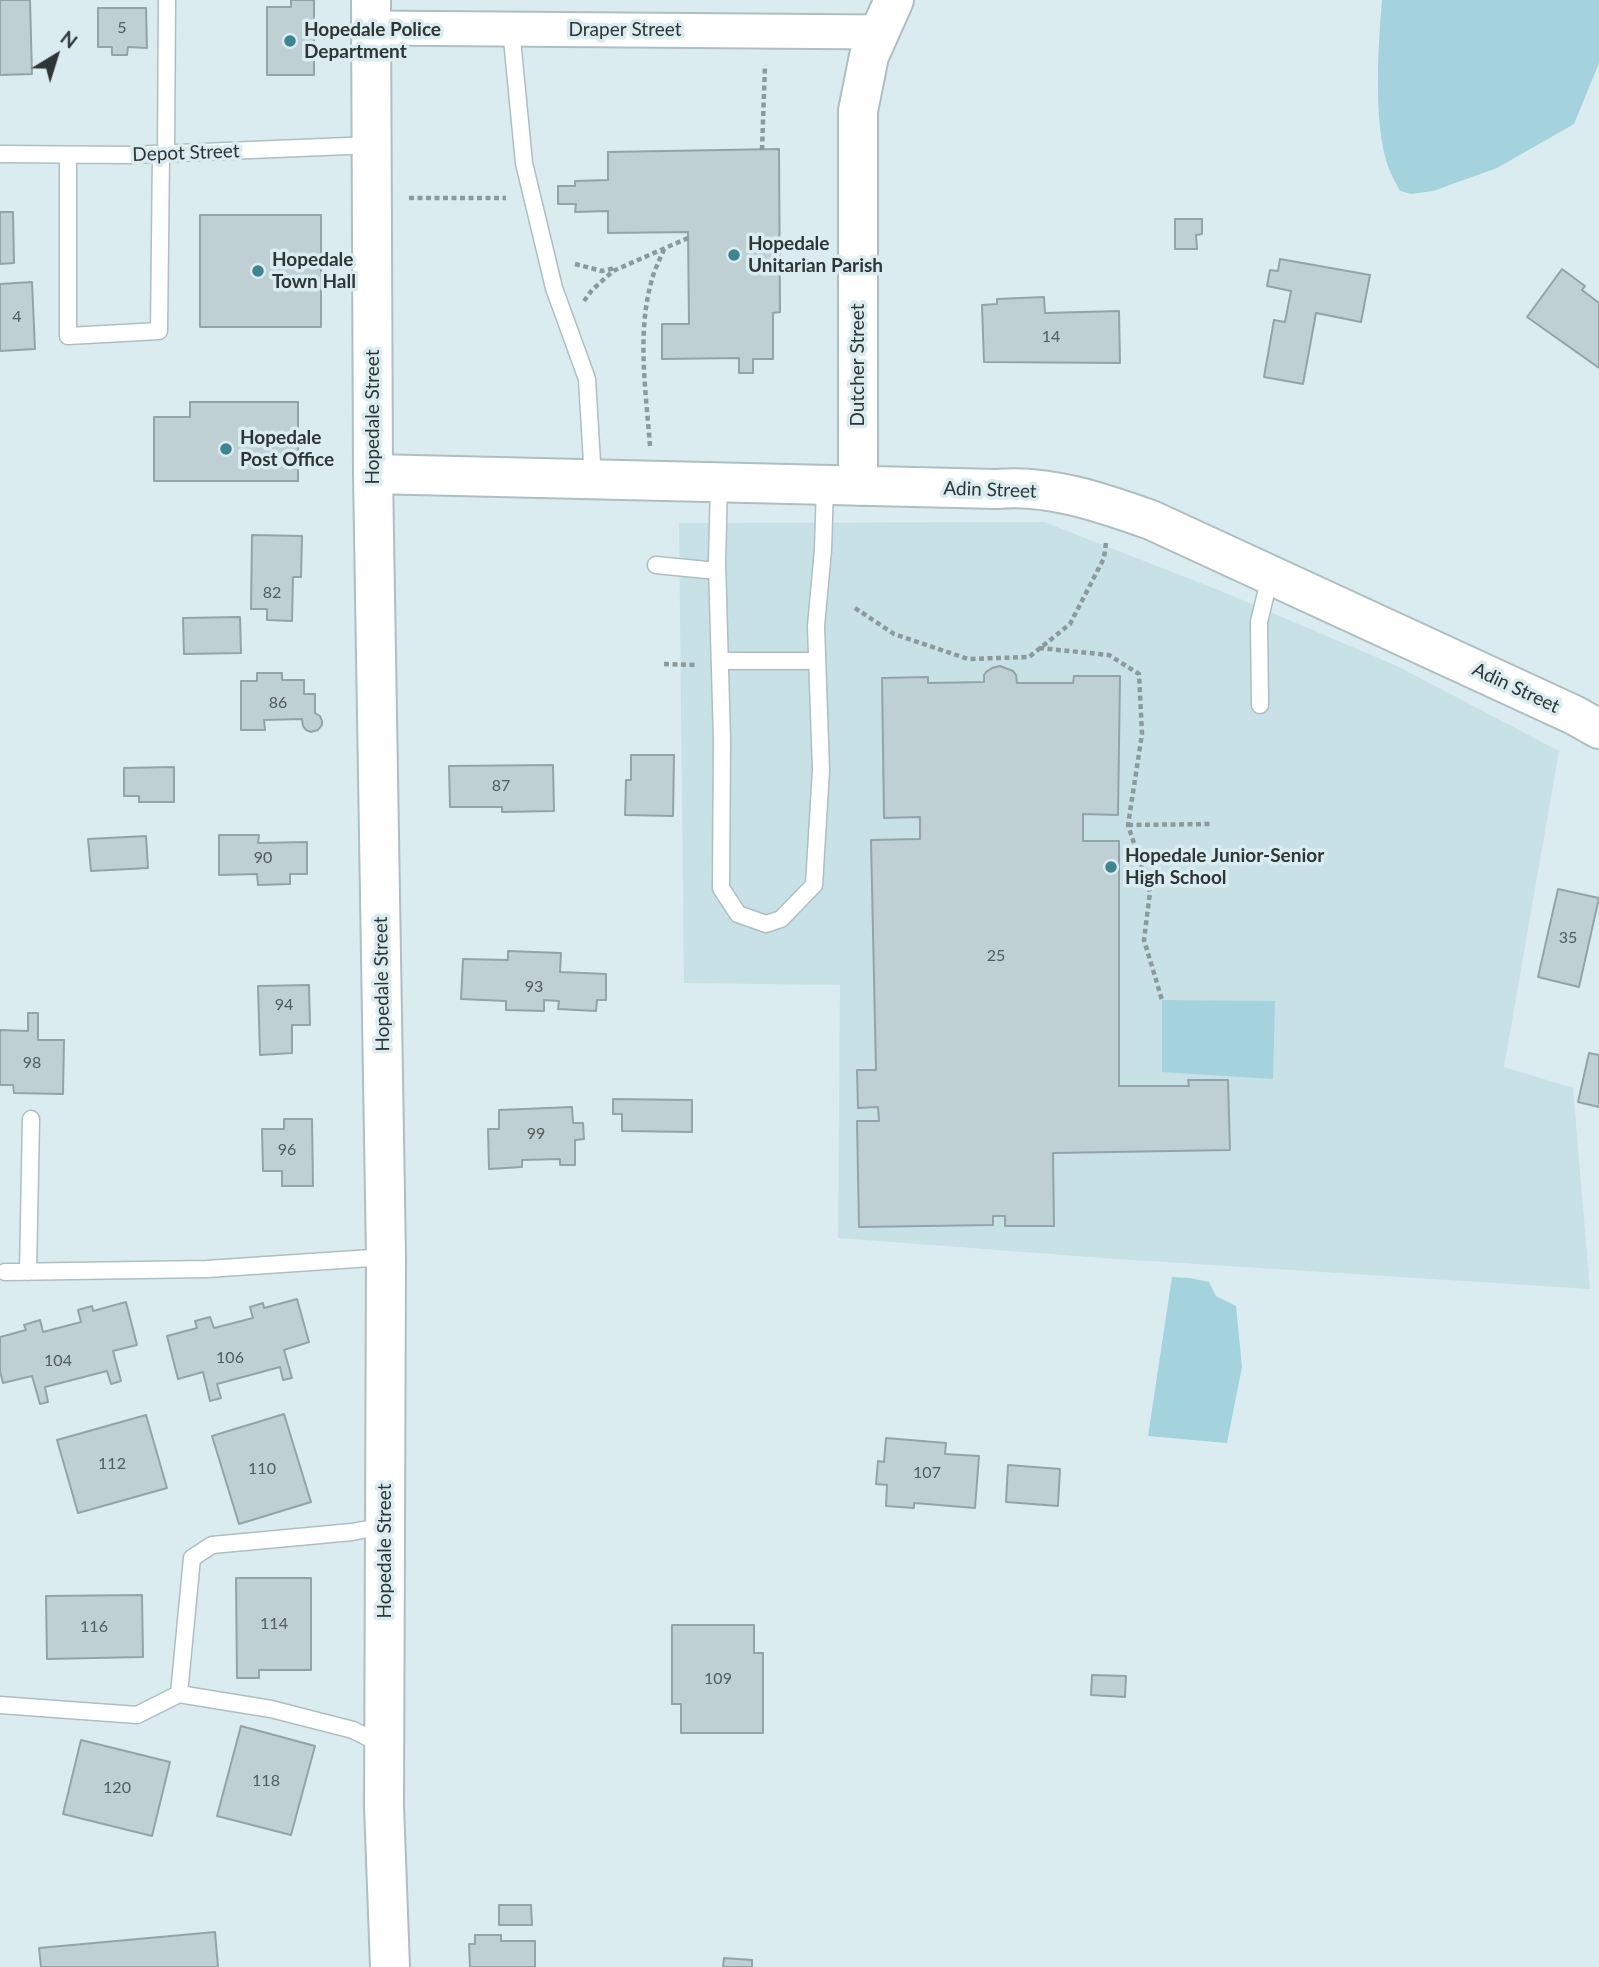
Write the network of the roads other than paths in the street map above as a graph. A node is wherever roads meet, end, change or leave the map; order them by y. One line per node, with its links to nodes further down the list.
1 (167, 0): 7 (lane)
2 (371, 14): 4 (street, Draper Street); 5 (street, Hopedale Street)
3 (886, 16): 4 (street, Draper Street); 12 (street, Dutcher Street)
4 (511, 29): 10 (lane)
5 (372, 145): 7 (lane, Depot Street); 9 (street, Hopedale Street)
6 (0, 154): 8 (lane, Depot Street)
7 (163, 154): 8 (lane, Depot Street); 8 (lane)
8 (68, 155)
9 (373, 474): 10 (street, Adin Street); 21 (street, Hopedale Street)
10 (593, 479): 11 (street, Adin Street)
11 (719, 481): 12 (street, Adin Street); 14 (lane)
12 (841, 485): 15 (street, Adin Street); 17 (lane)
13 (656, 565): 14 (lane)
14 (717, 571): 16 (lane)
15 (1270, 576): 18 (lane); 19 (street, Adin Street)
16 (720, 661): 17 (lane); 17 (lane)
17 (817, 661)
18 (1260, 705)
19 (1599, 729)
20 (31, 1119): 23 (lane)
21 (386, 1257): 23 (lane); 24 (street, Hopedale Street)
22 (5, 1272): 23 (lane)
23 (28, 1272)
24 (385, 1525): 25 (lane); 27 (street, Hopedale Street)
25 (179, 1694): 26 (lane); 27 (lane)
26 (0, 1705)
27 (384, 1746): 28 (street, Hopedale Street)
28 (390, 1967)

